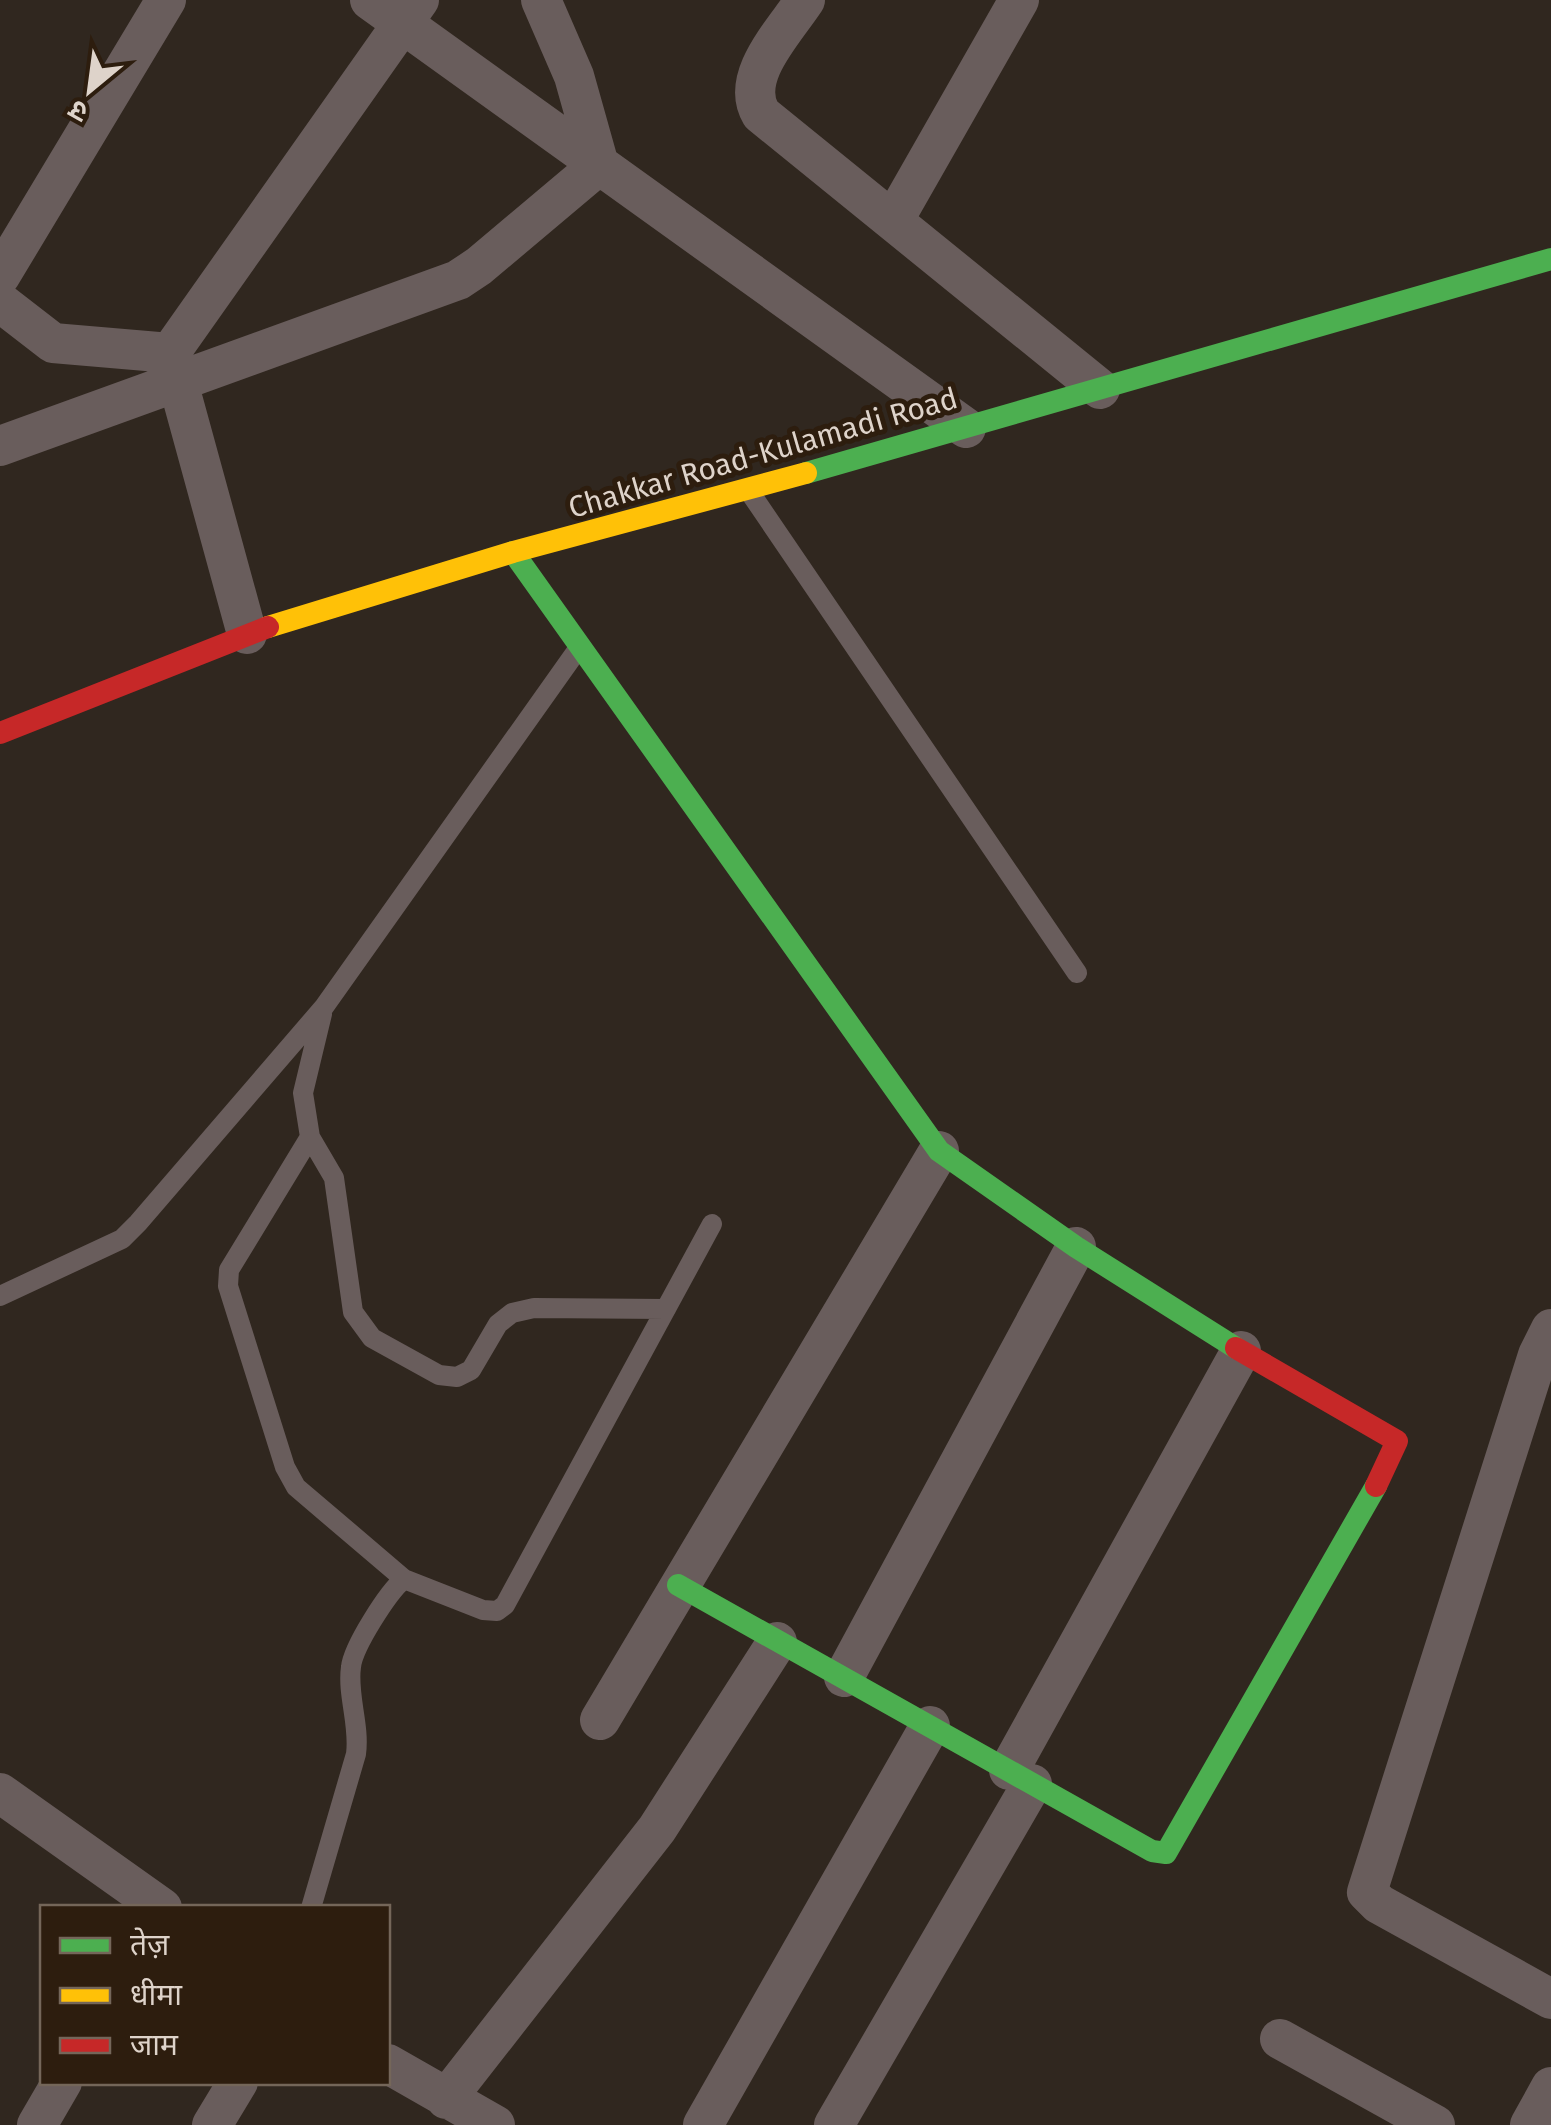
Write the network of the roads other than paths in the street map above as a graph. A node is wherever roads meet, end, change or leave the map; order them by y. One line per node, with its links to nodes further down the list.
1 (166, 0): 10 (street)
2 (370, 0): 6 (street)
3 (541, 0): 7 (street)
4 (804, 0): 8 (street)
5 (1019, 0): 8 (street)
6 (411, 12): 7 (street); 12 (street)
7 (599, 165): 12 (street); 14 (street)
8 (894, 221): 13 (street)
9 (1551, 259): 13 (street, Chakkar Road-Kulamadi Road)
10 (0, 276)
11 (0, 302): 12 (street)
12 (174, 367): 15 (street); 18 (street)
13 (1100, 389): 14 (street, Chakkar Road-Kulamadi Road)
14 (966, 428): 16 (street, Chakkar Road-Kulamadi Road)
15 (0, 446)
16 (749, 490): 17 (street, Chakkar Road-Kulamadi Road); 21 (lane)
17 (512, 552): 18 (street, Chakkar Road-Kulamadi Road); 19 (street)
18 (247, 634): 20 (street, Chakkar Road-Kulamadi Road)
19 (579, 647): 22 (lane); 24 (street)
20 (0, 732)
21 (1077, 973)
22 (324, 1007): 23 (lane); 27 (lane)
23 (310, 1137): 28 (lane); 31 (lane)
24 (939, 1151): 26 (street); 32 (street)
25 (712, 1224): 28 (lane)
26 (1076, 1247): 30 (street); 34 (street)
27 (0, 1296)
28 (666, 1309): 31 (lane)
29 (1551, 1329): 41 (street)
30 (1241, 1351): 37 (street); 37 (street)
31 (404, 1580): 40 (lane)
32 (678, 1585): 33 (street); 35 (street)
33 (778, 1642): 34 (street); 47 (street)
34 (844, 1677): 36 (street)
35 (600, 1720)
36 (930, 1726): 37 (street); 51 (street)
37 (1020, 1777): 52 (street)
38 (0, 1794): 39 (street)
39 (158, 1905)
40 (312, 1905)
41 (1551, 1998)
42 (1280, 2039): 53 (street)
43 (390, 2065): 47 (street)
44 (60, 2085): 48 (street)
45 (236, 2085): 49 (street)
46 (1551, 2086): 54 (street)
47 (446, 2099): 50 (street)
48 (37, 2125)
49 (212, 2125)
50 (495, 2125)
51 (702, 2125)
52 (834, 2125)
53 (1435, 2125)
54 (1530, 2125)

